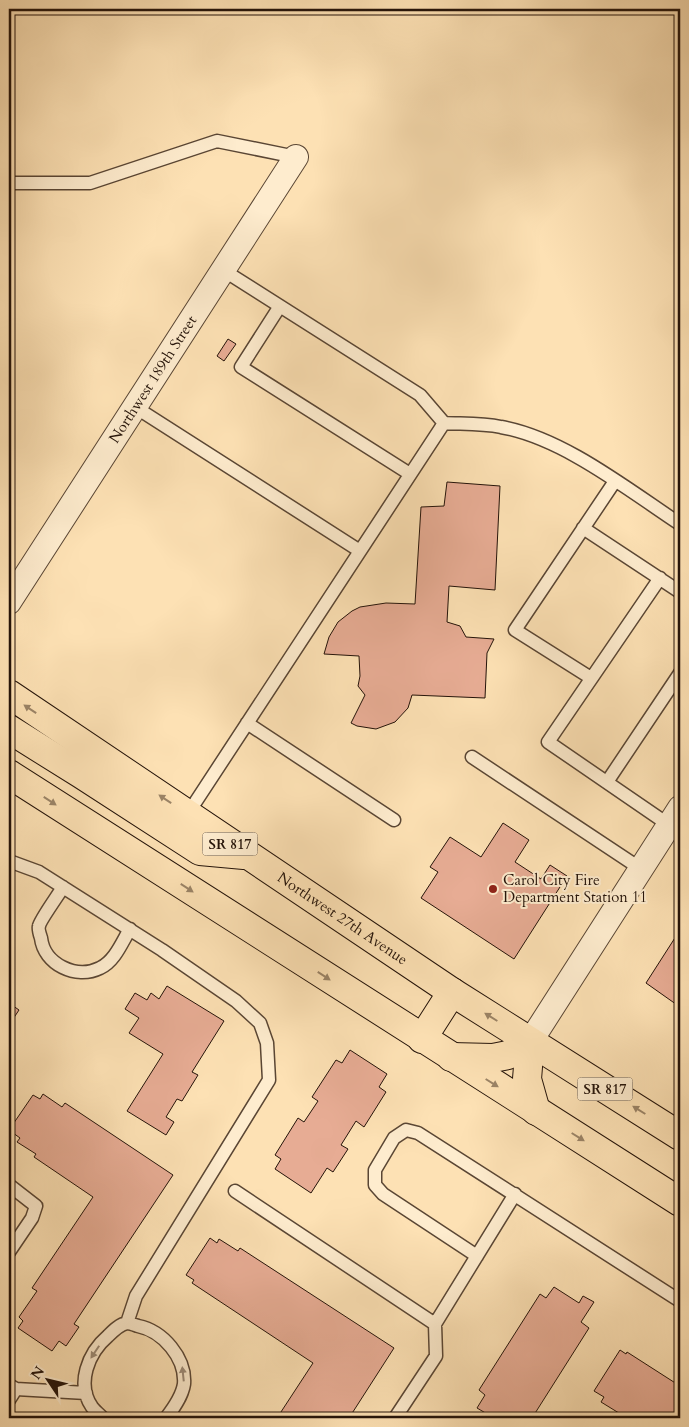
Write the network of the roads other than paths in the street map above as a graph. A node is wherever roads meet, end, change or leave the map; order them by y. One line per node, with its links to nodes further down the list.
1 (296, 157): 2 (lane); 3 (street, Northwest 189th Street)
2 (9, 183)
3 (223, 270): 4 (lane); 5 (street, Northwest 189th Street)
4 (280, 306): 6 (lane); 7 (lane)
5 (135, 407): 11 (lane); 14 (street, Northwest 189th Street)
6 (444, 423): 7 (lane); 8 (lane)
7 (410, 474): 11 (lane)
8 (615, 482): 9 (lane); 10 (lane)
9 (680, 524)
10 (584, 528): 12 (lane); 16 (lane)
11 (360, 551): 18 (lane)
12 (660, 578): 13 (lane); 16 (lane)
13 (680, 592)
14 (9, 602)
15 (680, 673): 22 (lane)
16 (591, 678): 22 (lane)
17 (9, 694): 23 (main road, Northwest 27th Avenue / SR 817, one-way to 17)
18 (247, 723): 23 (lane); 25 (lane)
19 (9, 730): 26 (main road)
20 (472, 758): 28 (lane)
21 (9, 774): 32 (main road, one-way to 32)
22 (607, 782): 24 (lane)
23 (187, 815): 26 (main road, Northwest 27th Avenue / SR 817)
24 (675, 816): 28 (street)
25 (394, 820)
26 (248, 855): 31 (main road, Northwest 27th Avenue / SR 817)
27 (9, 861): 29 (lane)
28 (641, 869): 33 (street)
29 (63, 887): 30 (lane); 30 (lane)
30 (130, 929): 44 (lane)
31 (452, 992): 32 (main road); 33 (main road, Northwest 27th Avenue / SR 817, one-way to 31)
32 (422, 1039): 34 (main road)
33 (530, 1042): 34 (main road); 35 (main road); 36 (main road, Northwest 27th Avenue / SR 817, one-way to 33)
34 (451, 1057): 35 (main road, one-way to 35)
35 (536, 1111): 40 (main road, one-way to 40)
36 (680, 1136)
37 (9, 1185): 41 (lane)
38 (235, 1191): 45 (lane)
39 (515, 1194): 42 (lane); 42 (lane); 43 (lane)
40 (680, 1202)
41 (9, 1252)
42 (477, 1256): 45 (lane)
43 (680, 1301)
44 (127, 1323): 47 (lane, one-way to 47); 49 (lane, one-way to 44)
45 (435, 1324): 50 (lane)
46 (11, 1391): 47 (lane)
47 (86, 1393): 48 (lane)
48 (103, 1418)
49 (166, 1418)
50 (395, 1418)

